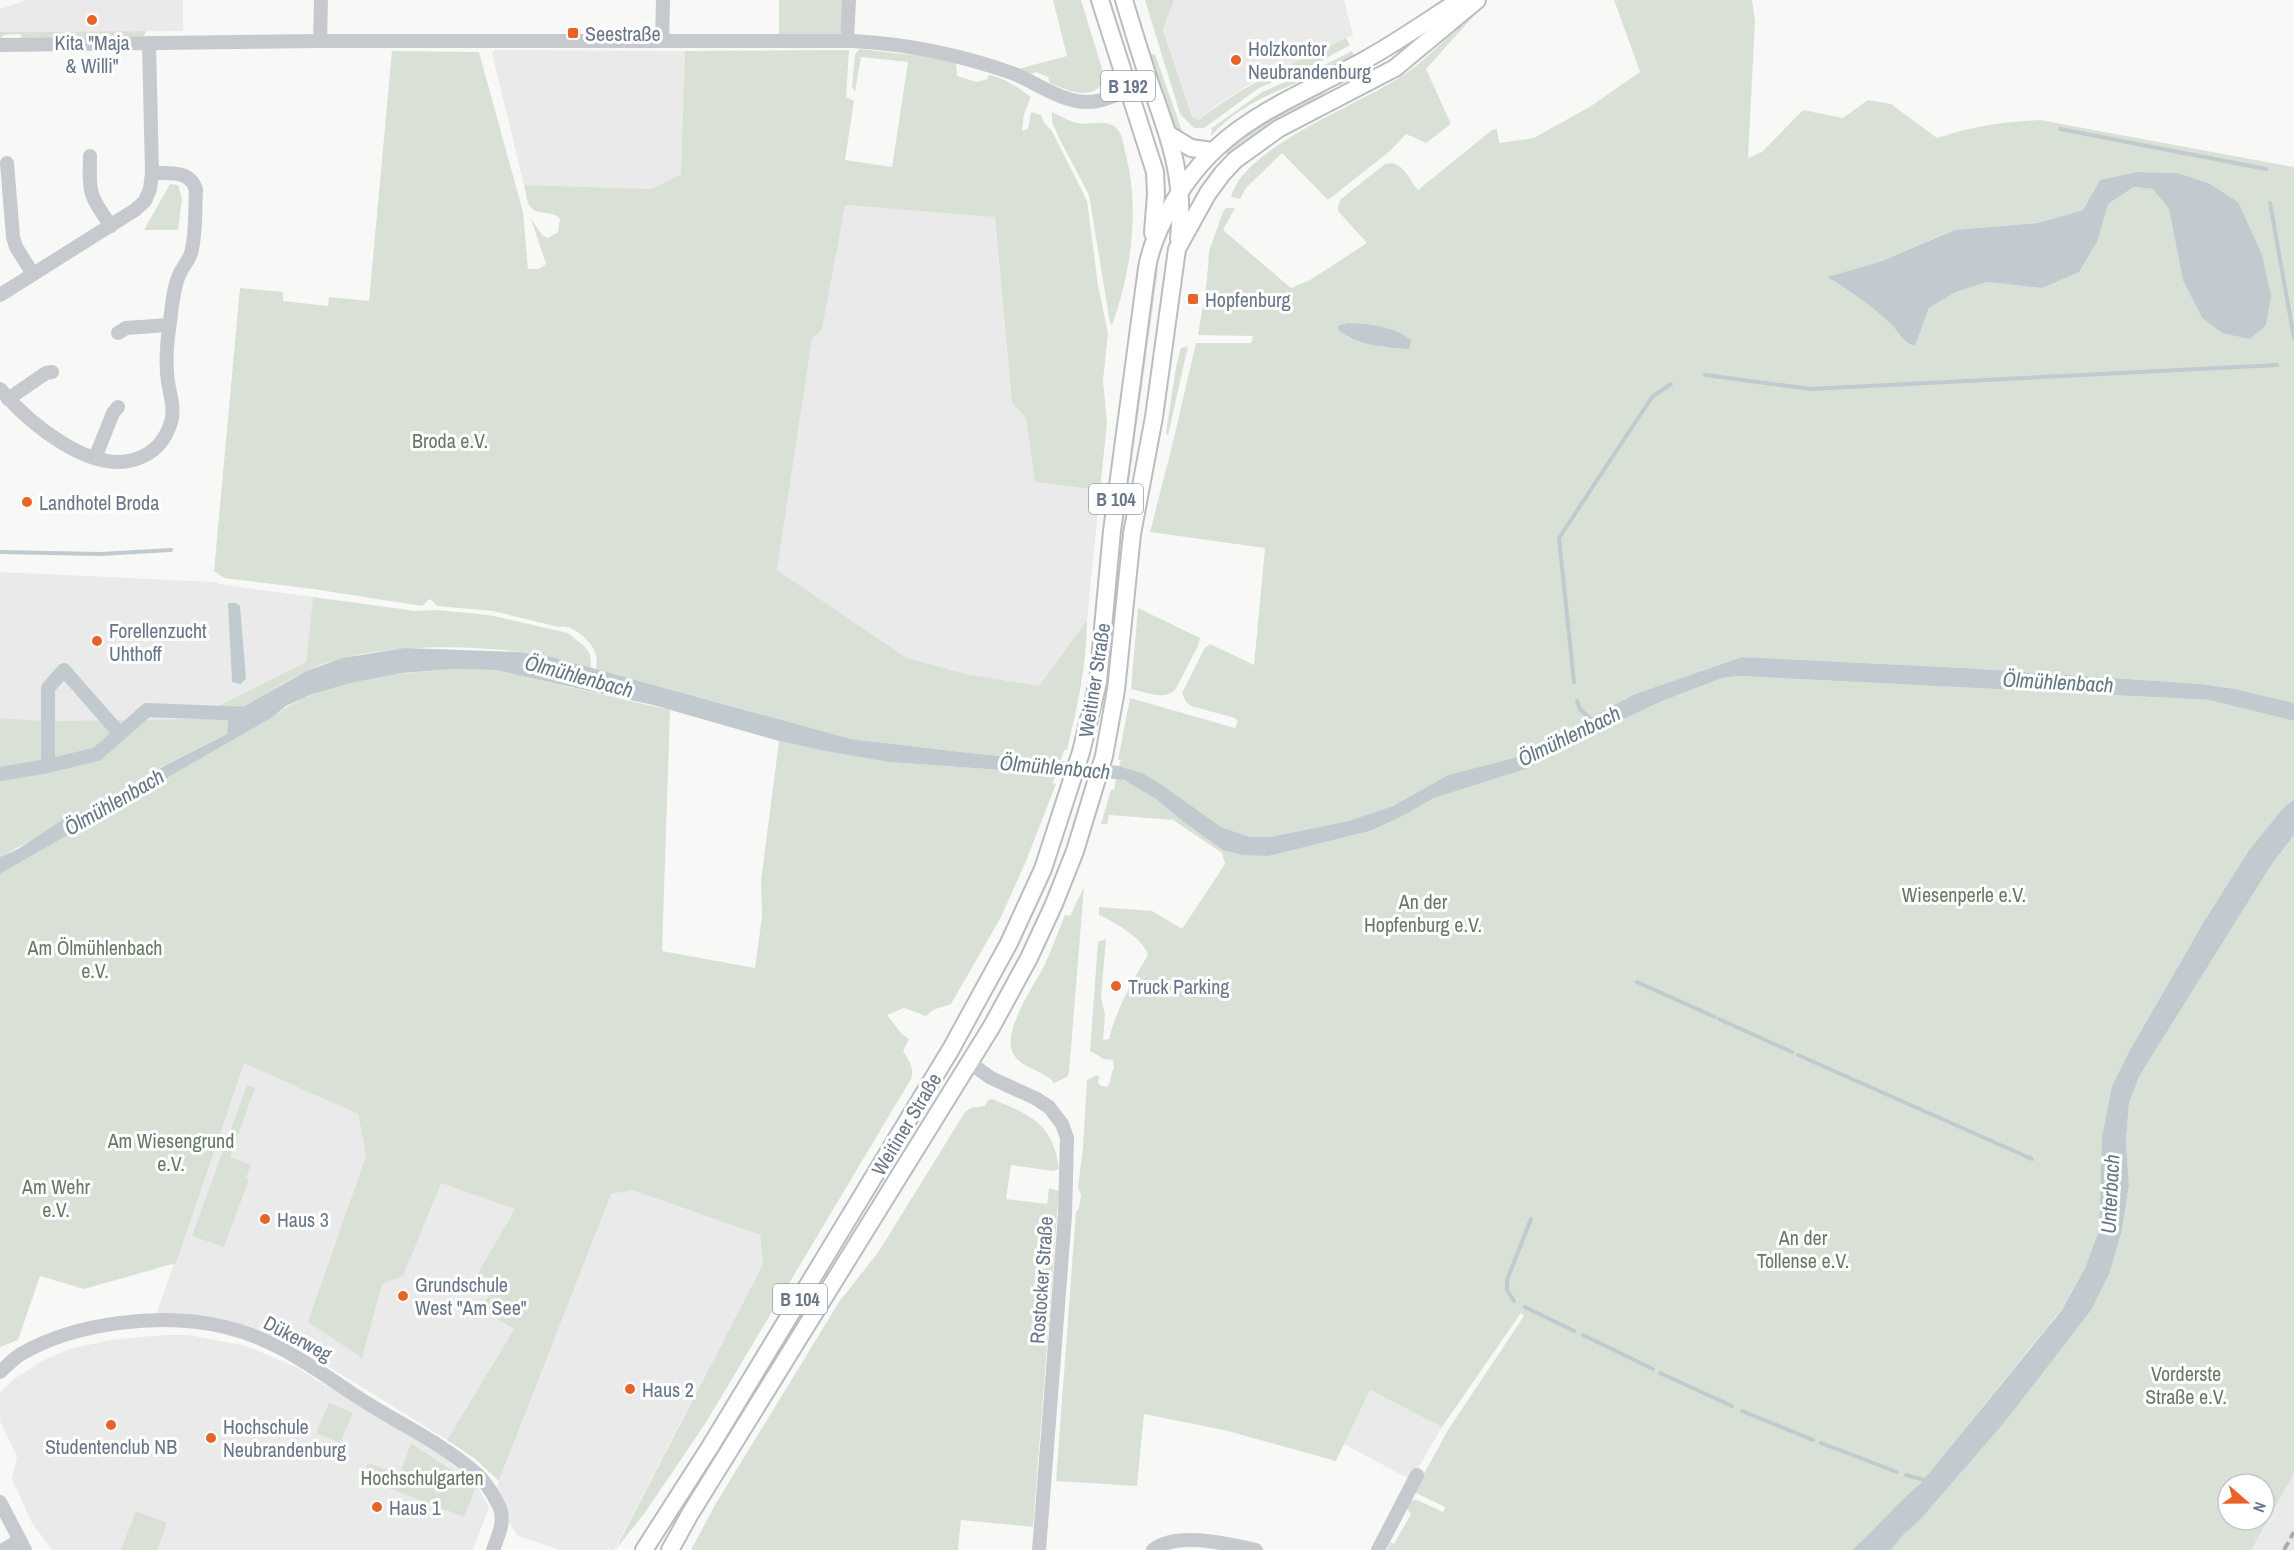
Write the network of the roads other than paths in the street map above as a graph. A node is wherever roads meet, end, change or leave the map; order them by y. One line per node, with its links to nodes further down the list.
1 (321, 0): 8 (street)
2 (663, 0): 9 (street)
3 (849, 0): 10 (street)
4 (1100, 0): 14 (main road, B 192)
5 (1124, 0): 13 (main road, B 192)
6 (1460, 0): 16 (main road, Weitiner Straße / B 104)
7 (1477, 0): 21 (main road, Weitiner Straße / B 104)
8 (320, 41): 9 (street); 11 (street)
9 (662, 41): 10 (street)
10 (847, 41): 14 (street)
11 (149, 43): 12 (street); 20 (street)
12 (0, 45)
13 (1150, 82): 14 (main road); 15 (main road, B 192)
14 (1130, 90): 19 (main road, B 192)
15 (1168, 134): 16 (main road); 22 (main road, B 192)
16 (1212, 151): 22 (main road, Weitiner Straße / B 104)
17 (90, 156): 23 (street)
18 (8, 163): 26 (street)
19 (1155, 172): 22 (main road); 24 (main road, B 192)
20 (152, 173): 23 (street); 28 (street)
21 (1215, 183): 22 (main road); 25 (main road, Weitiner Straße / B 104)
22 (1180, 190): 24 (main road, Weitiner Straße / B 104); 25 (main road)
23 (111, 226): 26 (street)
24 (1151, 246): 34 (main road, Weitiner Straße / B 104)
25 (1177, 249): 35 (main road, Weitiner Straße / B 104)
26 (33, 274): 27 (street)
27 (0, 295)
28 (169, 325): 29 (street); 33 (street)
29 (118, 333)
30 (52, 372): 31 (street)
31 (4, 394): 33 (street)
32 (118, 407): 33 (street)
33 (95, 458)
34 (951, 1049): 35 (main road); 42 (main road, Weitiner Straße / B 104)
35 (970, 1063): 43 (main road, Weitiner Straße / B 104); 44 (street, Rostocker Straße)
36 (0, 1372): 41 (street, Dükerweg)
37 (1417, 1475): 47 (street)
38 (0, 1502): 39 (street)
39 (22, 1545): 40 (street)
40 (3, 1550)
41 (493, 1550)
42 (644, 1550)
43 (670, 1550)
44 (1039, 1550)
45 (1153, 1550): 46 (street)
46 (1256, 1550)
47 (1377, 1550)

